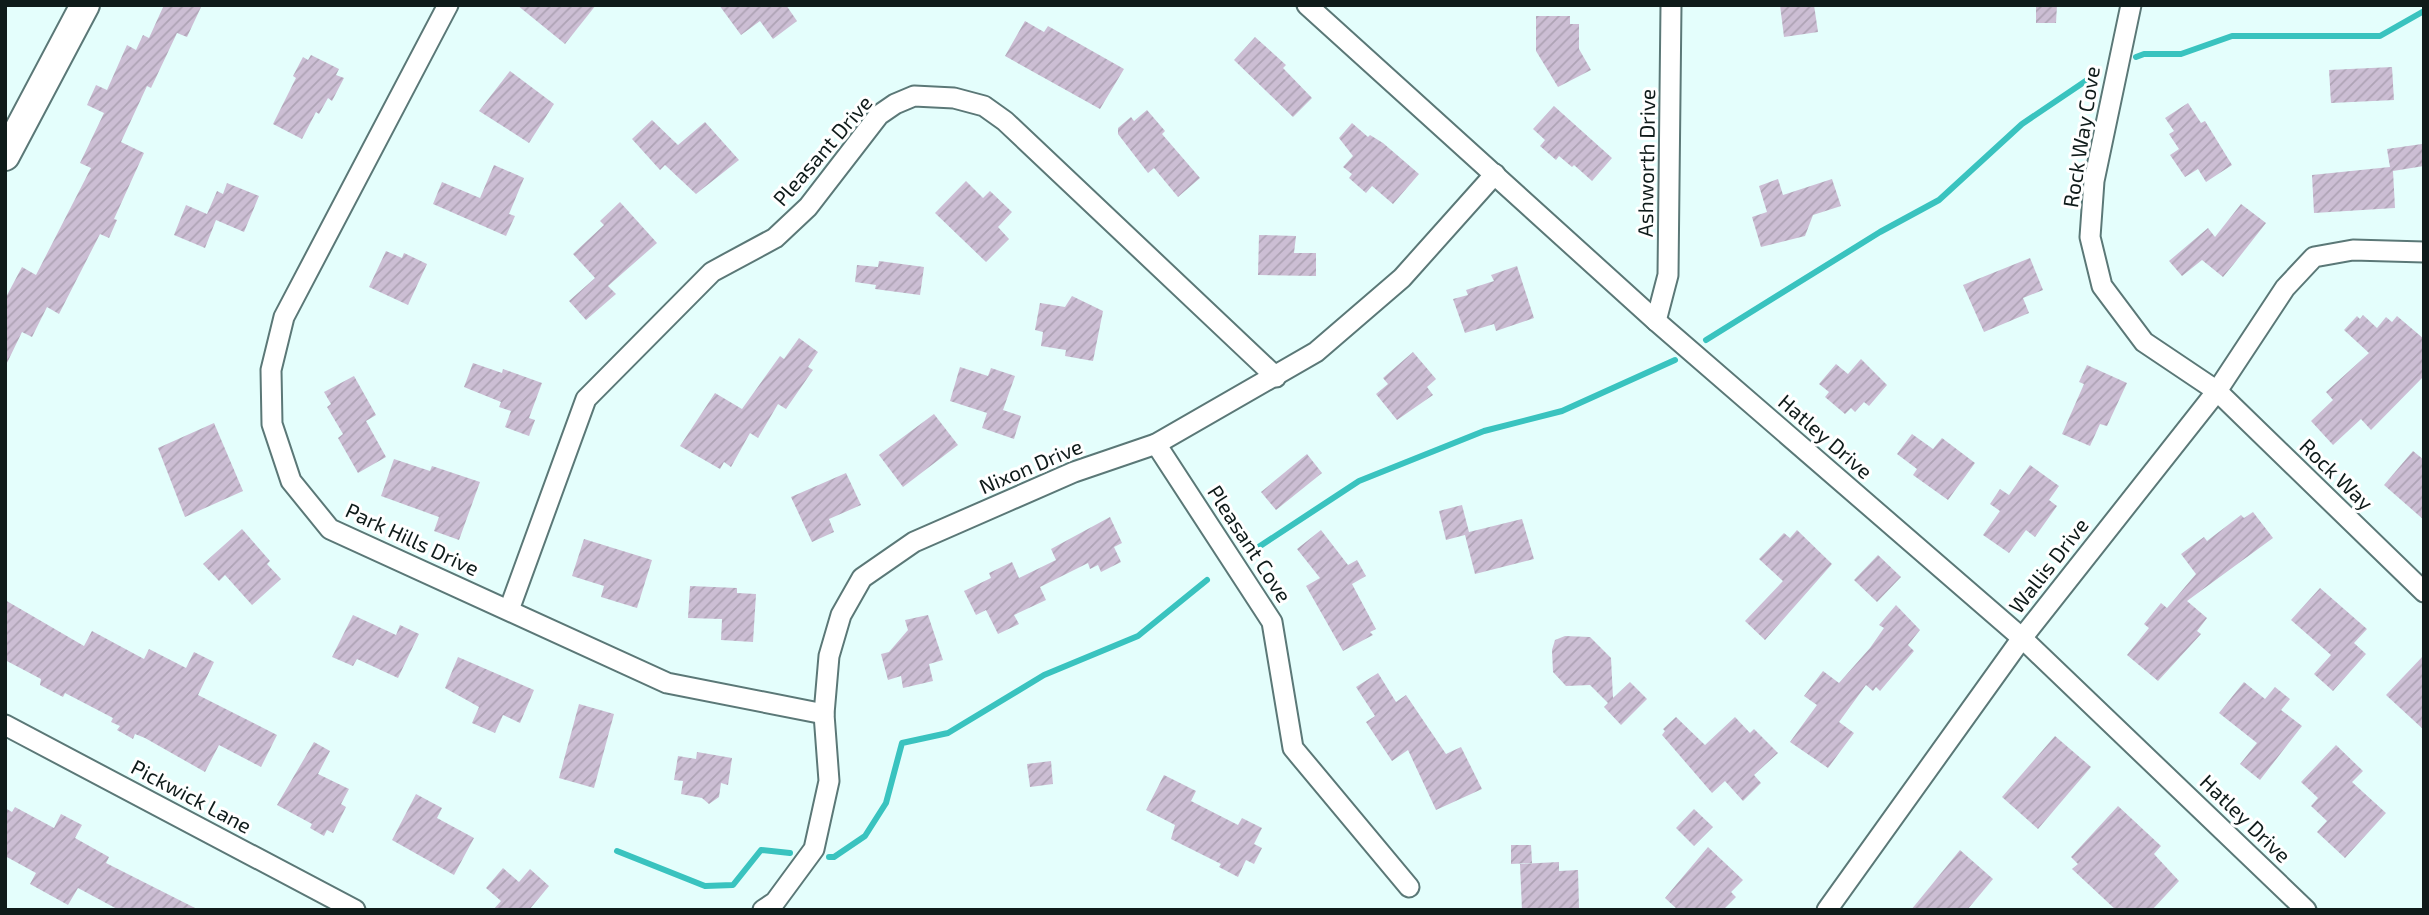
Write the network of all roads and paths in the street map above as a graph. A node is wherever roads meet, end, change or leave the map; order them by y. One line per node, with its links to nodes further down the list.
1 (85, 5): 6 (street)
2 (448, 5): 14 (street, Park Hills Drive)
3 (1307, 5): 7 (street, Hatley Drive)
4 (1671, 5): 9 (street, Ashworth Drive)
5 (2131, 5): 11 (street, Rock Way Cove)
6 (5, 156)
7 (1494, 174): 9 (street, Hatley Drive); 10 (street, Nixon Drive)
8 (2424, 252): 11 (street, Wallis Drive)
9 (1656, 321): 15 (street, Hatley Drive)
10 (1276, 377): 12 (street, Nixon Drive); 14 (street, Pleasant Drive)
11 (2217, 391): 13 (street, Rock Way); 15 (street, Wallis Drive)
12 (1156, 444): 16 (street, Nixon Drive); 18 (street, Pleasant Cove)
13 (2424, 592)
14 (509, 610): 16 (street, Park Hills Drive)
15 (2022, 638): 21 (street, Wallis Drive); 22 (street, Hatley Drive)
16 (824, 714): 20 (street, Nixon Drive)
17 (5, 725): 19 (street, Pickwick Lane)
18 (1409, 887)
19 (355, 910)
20 (763, 910)
21 (1827, 910)
22 (2306, 910)

